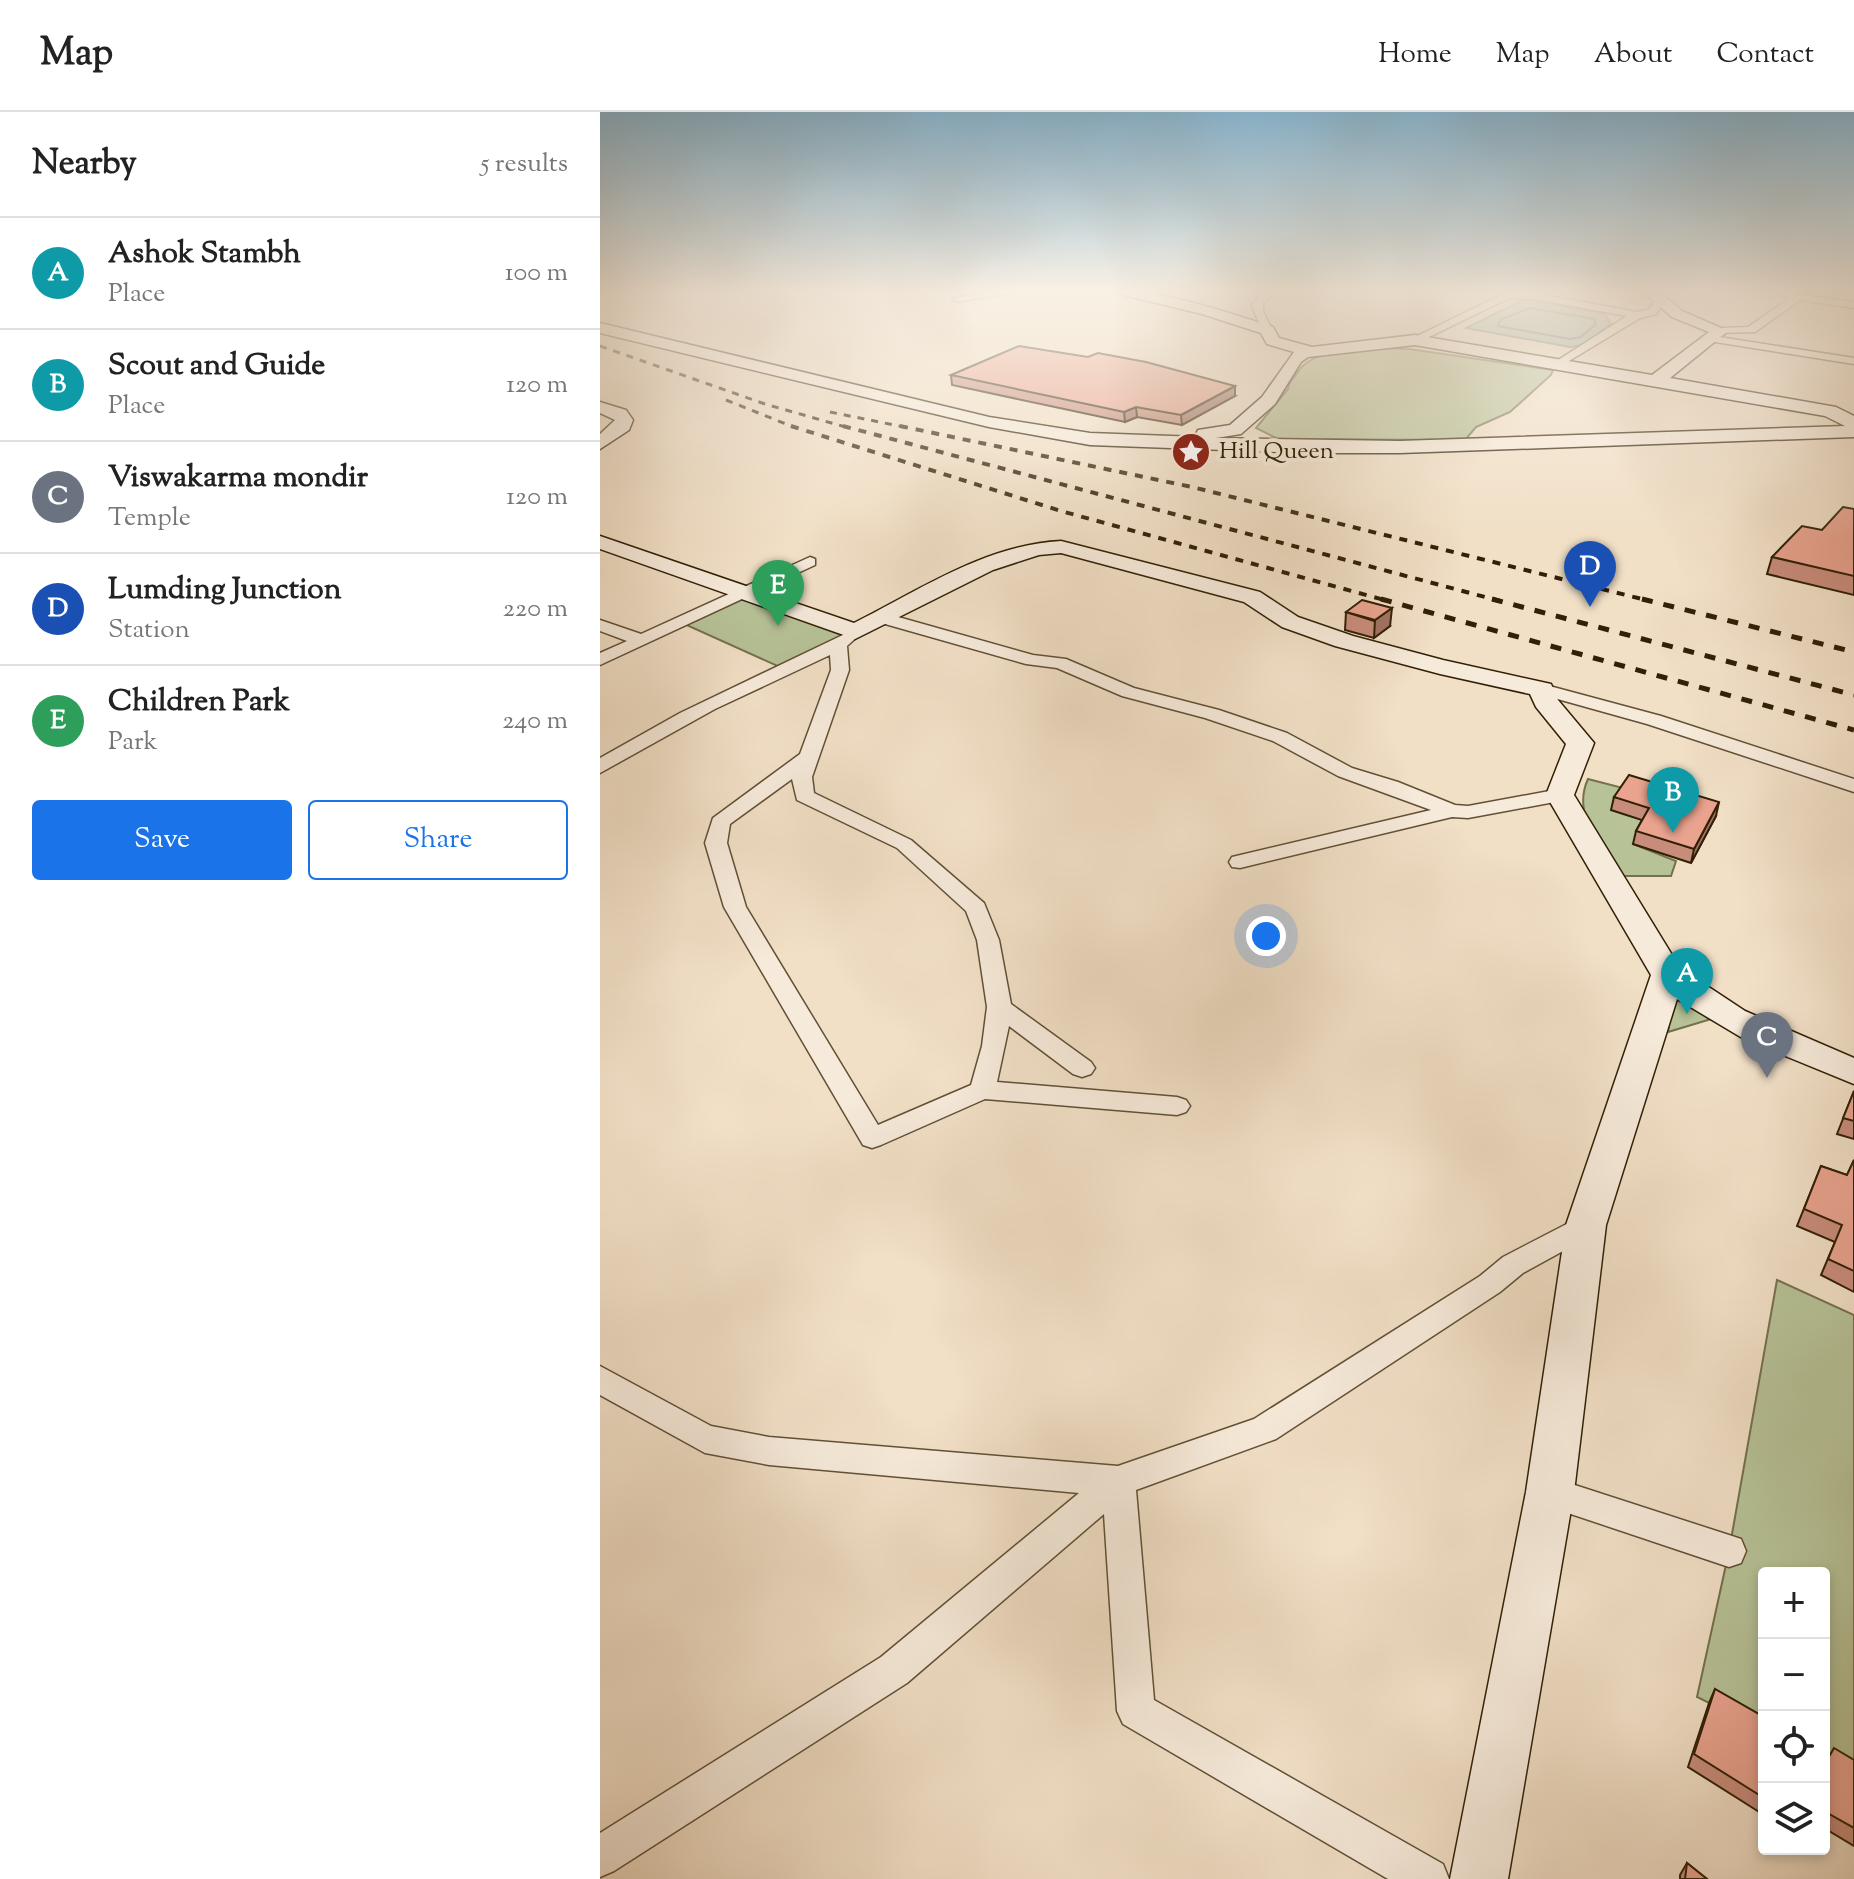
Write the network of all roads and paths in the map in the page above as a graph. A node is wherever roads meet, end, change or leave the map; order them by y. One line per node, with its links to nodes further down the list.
1 (784, 372): 9 (main road)
2 (1286, 372): 9 (main road)
3 (1611, 372): 5 (main road)
4 (1667, 372): 5 (main road)
5 (1657, 380): 7 (main road)
6 (600, 407): 10 (main road)
7 (1854, 423)
8 (1854, 431): 9 (main road)
9 (1141, 442)
10 (600, 443)
11 (600, 542): 13 (main road)
12 (810, 562): 13 (street)
13 (742, 593): 15 (main road); 16 (street)
14 (600, 625): 16 (street)
15 (859, 632): 18 (main road); 19 (street); 20 (street); 23 (street)
16 (643, 641): 17 (street)
17 (600, 660)
18 (1542, 689): 21 (street); 22 (main road)
19 (808, 758): 26 (street); 29 (street)
20 (600, 767)
21 (1854, 786)
22 (1560, 795): 23 (street); 25 (main road)
23 (1452, 811): 24 (street)
24 (1240, 862)
25 (1668, 975): 28 (main road); 31 (main road)
26 (999, 1007): 27 (street); 29 (street)
27 (1082, 1068)
28 (1854, 1072)
29 (982, 1090): 30 (street)
30 (1177, 1106)
31 (1586, 1225): 33 (street); 34 (main road)
32 (600, 1379): 33 (street)
33 (1118, 1481): 36 (street); 37 (street)
34 (1550, 1492): 35 (street); 38 (main road)
35 (1729, 1551)
36 (600, 1857)
37 (1428, 1879)
38 (1479, 1879)

